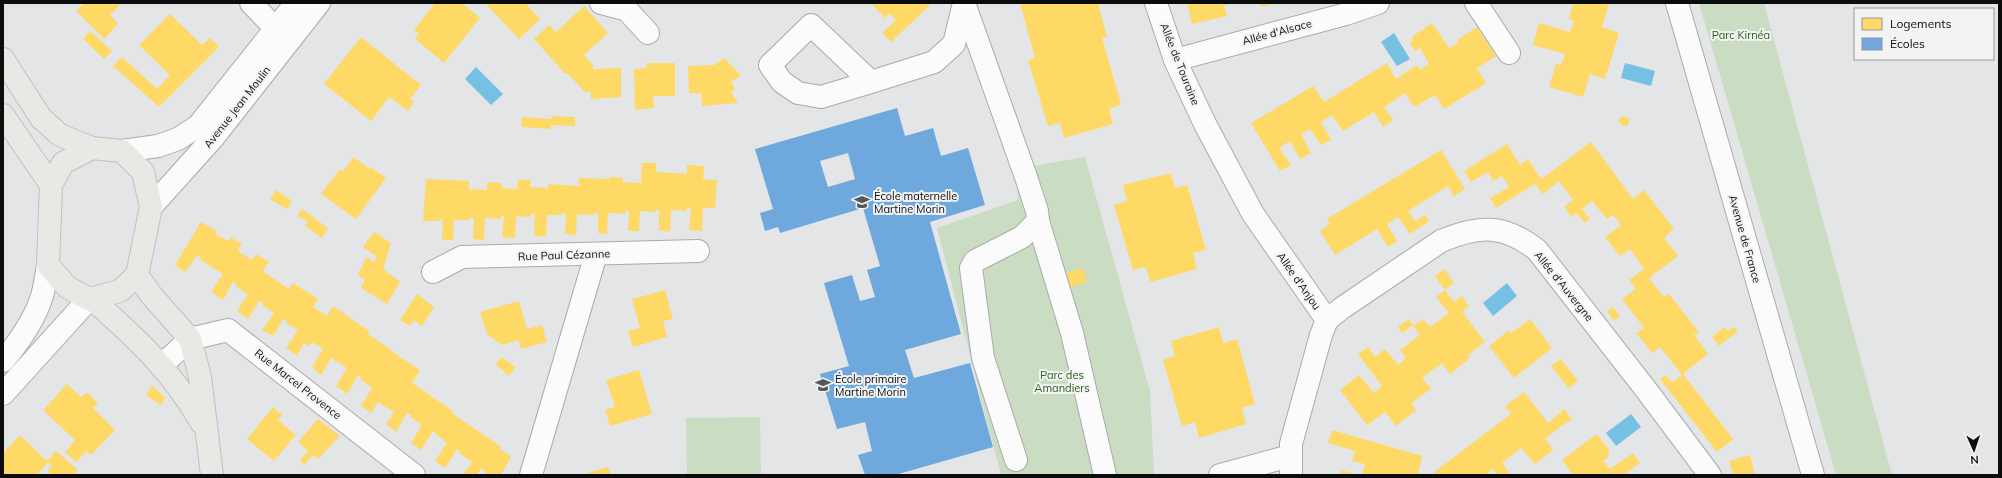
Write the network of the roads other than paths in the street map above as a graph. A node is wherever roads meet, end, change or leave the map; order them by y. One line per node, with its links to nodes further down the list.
1 (251, 3): 10 (street)
2 (296, 3): 10 (street, Avenue Jean Moulin)
3 (318, 3): 21 (street, Avenue Jean Moulin)
4 (601, 3): 11 (street)
5 (964, 3): 15 (street); 22 (street)
6 (1156, 3): 14 (street, Allée de Touraine)
7 (1378, 3): 14 (street, Allée d'Alsace)
8 (1476, 3): 12 (street)
9 (1677, 3): 43 (street, Avenue de France)
10 (276, 29): 19 (street, Avenue Jean Moulin)
11 (648, 32)
12 (1510, 53)
13 (3, 59): 18 (main road)
14 (1176, 60): 17 (street, Allée de Touraine)
15 (871, 82)
16 (3, 115): 20 (main road)
17 (1205, 124): 29 (street, Allée d'Anjou)
18 (92, 148): 19 (main road); 20 (main road)
19 (122, 151): 21 (main road)
20 (51, 186): 25 (main road)
21 (151, 207): 27 (main road)
22 (1038, 221): 35 (street); 40 (street)
23 (698, 251): 24 (street, Rue Paul Cézanne)
24 (596, 254): 26 (street, Rue Paul Cézanne); 39 (street)
25 (48, 265): 28 (main road); 31 (street)
26 (433, 272)
27 (137, 274): 28 (main road); 30 (main road)
28 (90, 299): 32 (main road); 33 (street)
29 (1327, 320): 36 (street, Allée d'Anjou); 42 (street, Allée d'Auvergne)
30 (190, 339): 32 (street); 34 (main road); 37 (street, Rue Marcel Provence)
31 (3, 361)
32 (162, 365): 34 (main road)
33 (3, 394)
34 (206, 430): 38 (main road)
35 (1016, 460)
36 (1290, 466): 41 (street)
37 (404, 471)
38 (212, 475)
39 (531, 475)
40 (1105, 475)
41 (1220, 475)
42 (1710, 475)
43 (1813, 475)

